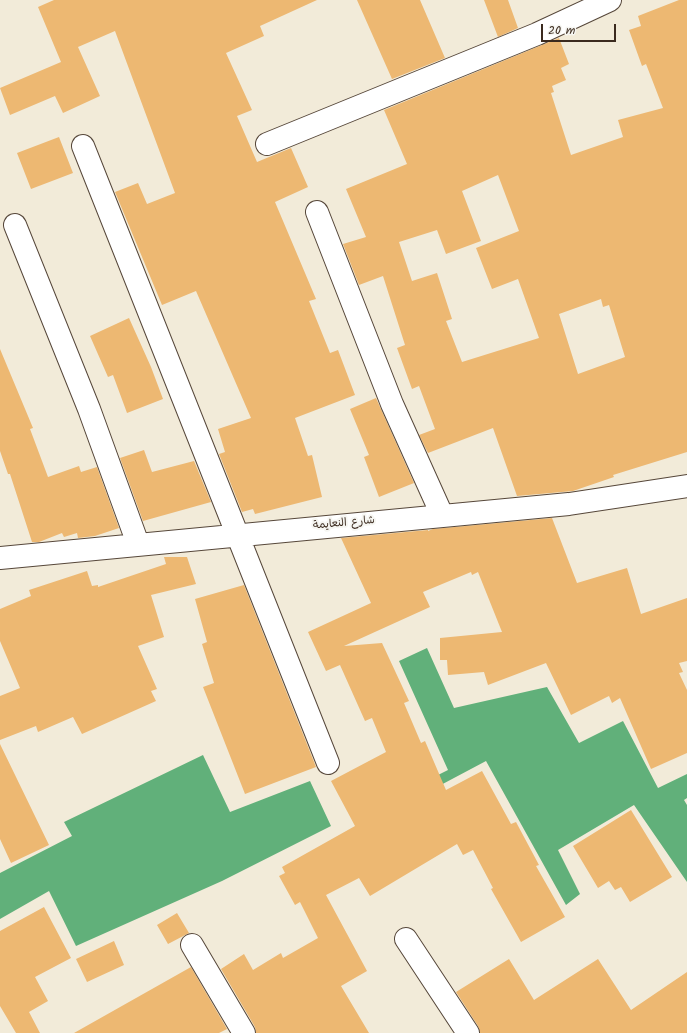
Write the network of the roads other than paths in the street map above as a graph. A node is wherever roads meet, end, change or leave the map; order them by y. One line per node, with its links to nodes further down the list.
1 (610, 0): 2 (street)
2 (267, 144)
3 (83, 146): 8 (street)
4 (317, 212): 7 (street)
5 (15, 225): 9 (street)
6 (687, 486): 7 (street, شارع النعايمة)
7 (442, 515): 8 (street, شارع النعايمة)
8 (236, 534): 9 (street, شارع النعايمة); 11 (street)
9 (138, 544): 10 (street, شارع النعايمة)
10 (0, 558)
11 (328, 763)
12 (406, 939): 15 (street)
13 (192, 945): 14 (street)
14 (244, 1033)
15 (468, 1033)

